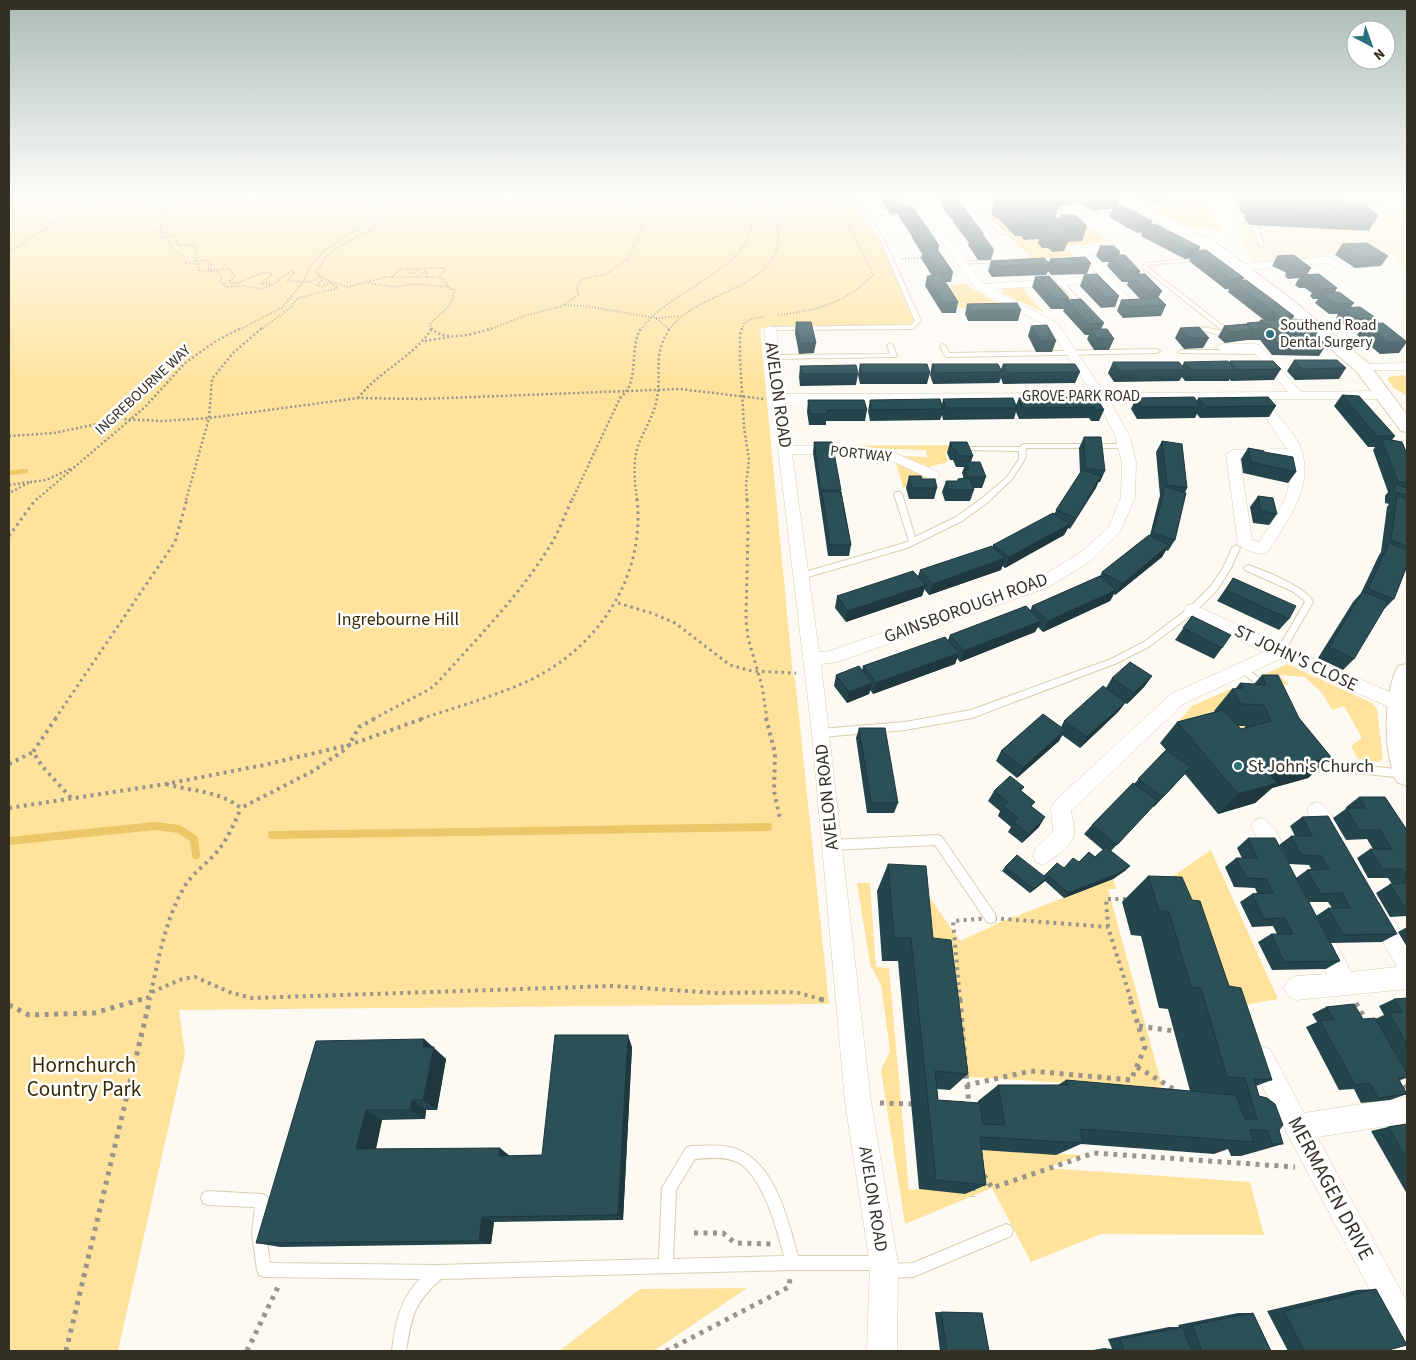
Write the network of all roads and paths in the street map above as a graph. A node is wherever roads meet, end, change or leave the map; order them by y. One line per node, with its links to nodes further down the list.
1 (184, 259): 24 (path)
2 (194, 259): 24 (path)
3 (316, 259): 25 (path, INGREBOURNE WAY)
4 (325, 259): 27 (path)
5 (628, 259): 33 (path)
6 (732, 259): 36 (path)
7 (773, 259): 35 (path)
8 (890, 259): 41 (lane)
9 (959, 259): 31 (street)
10 (982, 259): 14 (lane)
11 (1089, 259): 23 (street)
12 (1194, 259): 43 (lane)
13 (1227, 259): 16 (street)
14 (1009, 260)
15 (1337, 265): 16 (street)
16 (1242, 267): 55 (street)
17 (408, 269): 18 (path); 18 (path); 19 (path)
18 (419, 269): 22 (path)
19 (391, 277): 20 (path); 28 (path)
20 (414, 277): 21 (path); 21 (path)
21 (428, 277): 22 (path)
22 (438, 277): 30 (path)
23 (1105, 279): 29 (street); 32 (street)
24 (275, 282): 25 (path)
25 (303, 282): 26 (path); 65 (path, INGREBOURNE WAY)
26 (321, 282): 27 (path); 27 (path)
27 (332, 282): 28 (path); 64 (path)
28 (366, 282): 30 (path)
29 (1061, 282): 31 (street); 34 (lane)
30 (448, 287): 40 (path)
31 (981, 288): 52 (street, GAINSBOROUGH ROAD)
32 (1127, 302)
33 (564, 305): 36 (path); 44 (path)
34 (1083, 307)
35 (680, 316): 37 (path); 38 (path)
36 (651, 317): 37 (path); 57 (path)
37 (656, 318): 38 (path)
38 (669, 329): 56 (path)
39 (1203, 329): 43 (lane)
40 (431, 330): 44 (path); 45 (path)
41 (770, 330): 53 (street, AVELON ROAD)
42 (1239, 332): 43 (lane)
43 (1229, 333)
44 (456, 336): 45 (path)
45 (425, 341): 62 (path)
46 (890, 345): 53 (lane)
47 (943, 346): 52 (lane)
48 (1221, 347): 51 (street)
49 (1158, 351): 52 (lane)
50 (1181, 352): 51 (lane)
51 (1260, 352): 59 (street)
52 (1073, 354): 61 (street, GAINSBOROUGH ROAD)
53 (773, 357): 63 (street, AVELON ROAD)
54 (1407, 367): 55 (street)
55 (1363, 368): 60 (street)
56 (658, 389): 57 (path); 63 (path); 84 (path)
57 (628, 390): 62 (path); 93 (path)
58 (1256, 395): 59 (street, GROVE PARK ROAD); 61 (street, GROVE PARK ROAD); 72 (street)
59 (1296, 395): 60 (street, GROVE PARK ROAD)
60 (1383, 395): 66 (street)
61 (1100, 396): 63 (street, GROVE PARK ROAD); 68 (street, GAINSBOROUGH ROAD)
62 (358, 398): 64 (path)
63 (774, 399): 71 (street, AVELON ROAD)
64 (209, 418): 65 (path); 94 (path)
65 (132, 419): 67 (path); 73 (path, INGREBOURNE WAY)
66 (1406, 425)
67 (9, 436)
68 (1124, 446): 70 (lane); 87 (street, GAINSBOROUGH ROAD)
69 (970, 448): 70 (lane)
70 (1023, 449): 80 (lane)
71 (786, 450): 74 (street, PORTWAY); 83 (street, AVELON ROAD)
72 (1294, 453): 72 (street)
73 (73, 468): 75 (path); 79 (path, INGREBOURNE WAY)
74 (933, 475)
75 (30, 482): 76 (path); 77 (path)
76 (9, 486)
77 (9, 494)
78 (898, 494): 80 (lane)
79 (9, 536)
80 (912, 542): 83 (lane)
81 (1236, 548): 85 (lane)
82 (1248, 568): 86 (lane)
83 (801, 576): 87 (street, AVELON ROAD)
84 (618, 603): 87 (path); 93 (path)
85 (1192, 610): 86 (street, ST JOHN'S CLOSE); 92 (lane)
86 (1280, 652): 88 (street); 91 (street, ST JOHN'S CLOSE)
87 (812, 666): 92 (street, AVELON ROAD)
88 (1243, 669): 90 (lane); 106 (street)
89 (1407, 673): 91 (street)
90 (1267, 699)
91 (1400, 704): 97 (street)
92 (821, 733): 104 (street, AVELON ROAD)
93 (349, 745): 98 (path); 101 (path)
94 (33, 752): 96 (path); 99 (path)
95 (1307, 759): 97 (lane)
96 (9, 764)
97 (1407, 774)
98 (166, 784): 99 (path); 101 (path)
99 (72, 799): 100 (path)
100 (9, 808)
101 (241, 808): 117 (path)
102 (1317, 811): 105 (street)
103 (1261, 827): 107 (street)
104 (832, 845): 110 (lane); 118 (street, AVELON ROAD)
105 (1342, 853)
106 (1043, 855)
107 (1289, 879)
108 (1133, 900): 112 (path)
109 (1372, 904): 113 (street)
110 (990, 918): 112 (path); 127 (path)
111 (1312, 922): 115 (street)
112 (1108, 927): 121 (path)
113 (1407, 963)
114 (1407, 978): 115 (street)
115 (1345, 984): 116 (street); 120 (path)
116 (1296, 988)
117 (151, 995): 118 (path); 119 (path); 150 (path)
118 (848, 1000): 131 (street, AVELON ROAD)
119 (9, 1005)
120 (1369, 1025)
121 (1139, 1026): 122 (path); 124 (path)
122 (1174, 1031)
123 (1254, 1046): 135 (street, MERMAGEN DRIVE)
124 (1137, 1067): 126 (path); 130 (path)
125 (1398, 1074): 129 (path)
126 (1131, 1080): 127 (path); 128 (path)
127 (967, 1086): 133 (path)
128 (1134, 1088)
129 (1407, 1090)
130 (1179, 1092)
131 (858, 1102): 132 (path); 146 (street, AVELON ROAD)
132 (922, 1105)
133 (960, 1107)
134 (1407, 1110): 135 (street)
135 (1298, 1127): 136 (street, MERMAGEN DRIVE)
136 (1320, 1169): 137 (path); 149 (street, MERMAGEN DRIVE)
137 (983, 1173)
138 (973, 1178): 139 (path)
139 (973, 1197)
140 (208, 1198): 147 (lane)
141 (1006, 1231): 146 (lane)
142 (694, 1233): 143 (path)
143 (773, 1244)
144 (793, 1263): 145 (lane); 145 (lane); 146 (lane); 153 (path)
145 (666, 1266): 148 (lane)
146 (884, 1267): 154 (street, AVELON ROAD)
147 (284, 1271): 148 (lane); 151 (path)
148 (438, 1272): 152 (lane)
149 (1407, 1331)
150 (66, 1351)
151 (247, 1351)
152 (399, 1351)
153 (666, 1351)
154 (882, 1351)

